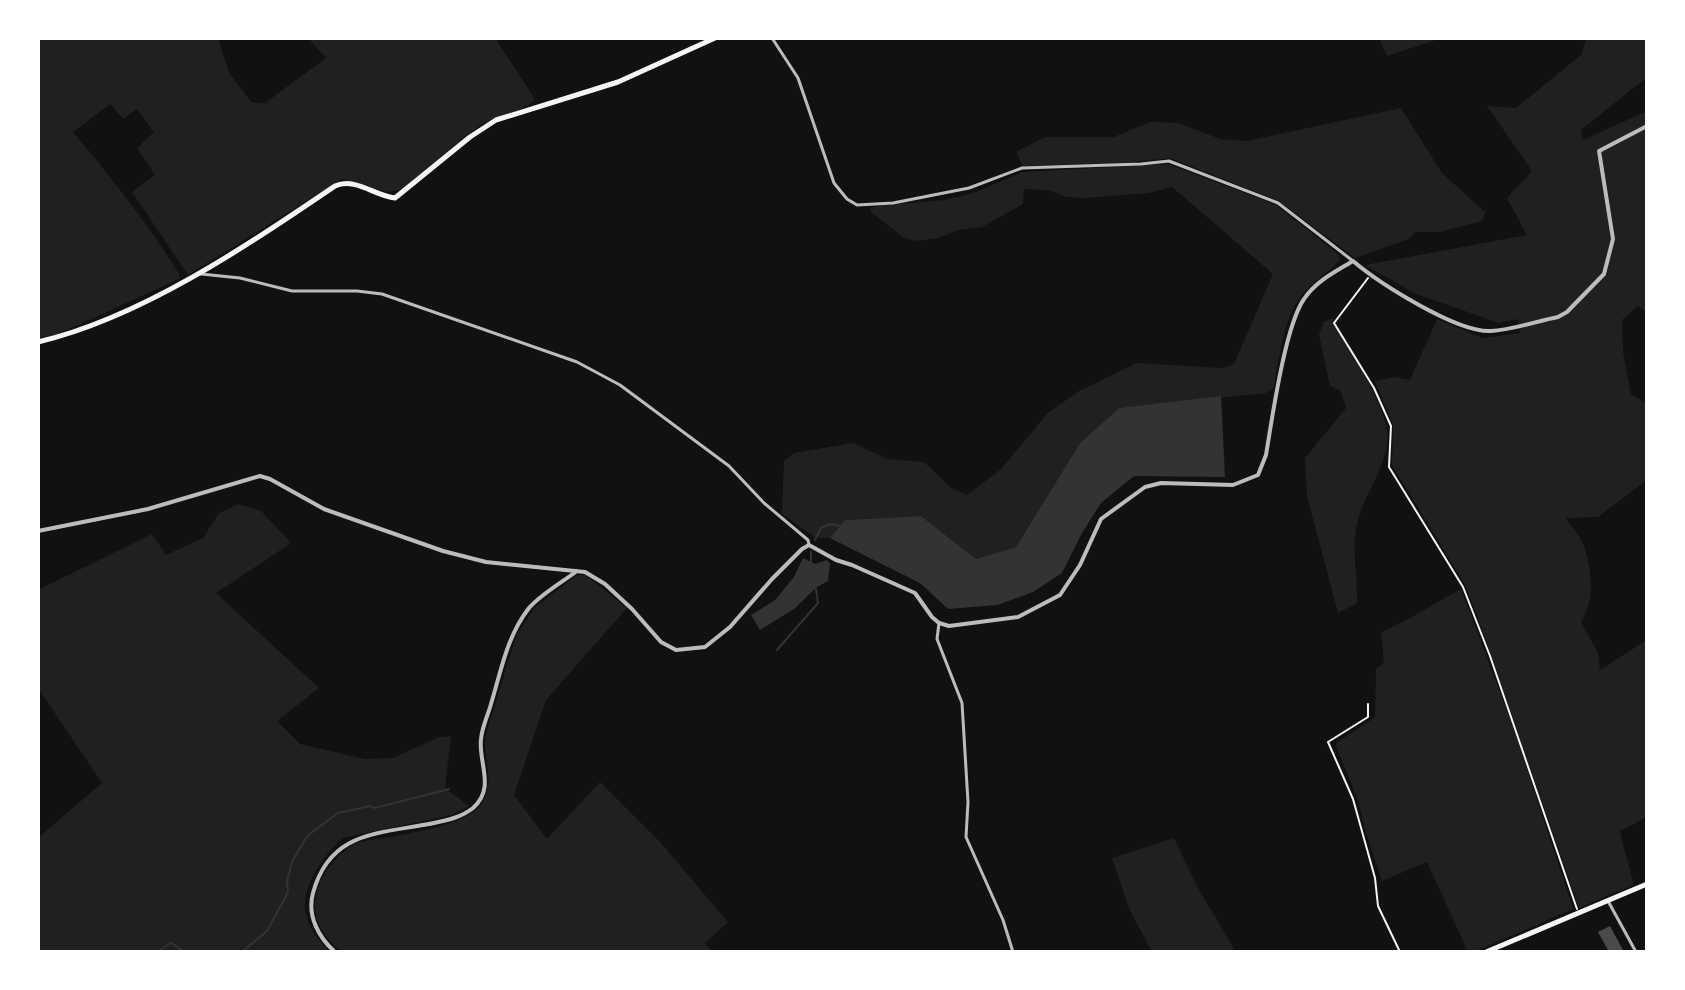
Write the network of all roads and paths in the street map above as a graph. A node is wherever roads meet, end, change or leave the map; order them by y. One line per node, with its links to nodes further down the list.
1 (715, 38): 5 (main road)
2 (772, 38): 4 (street)
3 (1647, 126): 6 (street)
4 (1353, 261): 6 (street); 11 (street)
5 (197, 274): 7 (main road); 9 (street)
6 (1370, 276): 15 (path)
7 (38, 342)
8 (38, 531): 10 (street)
9 (809, 545): 10 (street); 11 (street)
10 (577, 571): 16 (street)
11 (939, 623): 17 (street)
12 (1368, 704): 18 (path)
13 (1647, 884): 14 (main road)
14 (1608, 901): 15 (main road); 20 (street)
15 (1579, 913): 19 (main road)
16 (335, 952)
17 (1013, 952)
18 (1400, 952)
19 (1486, 952)
20 (1636, 952)

